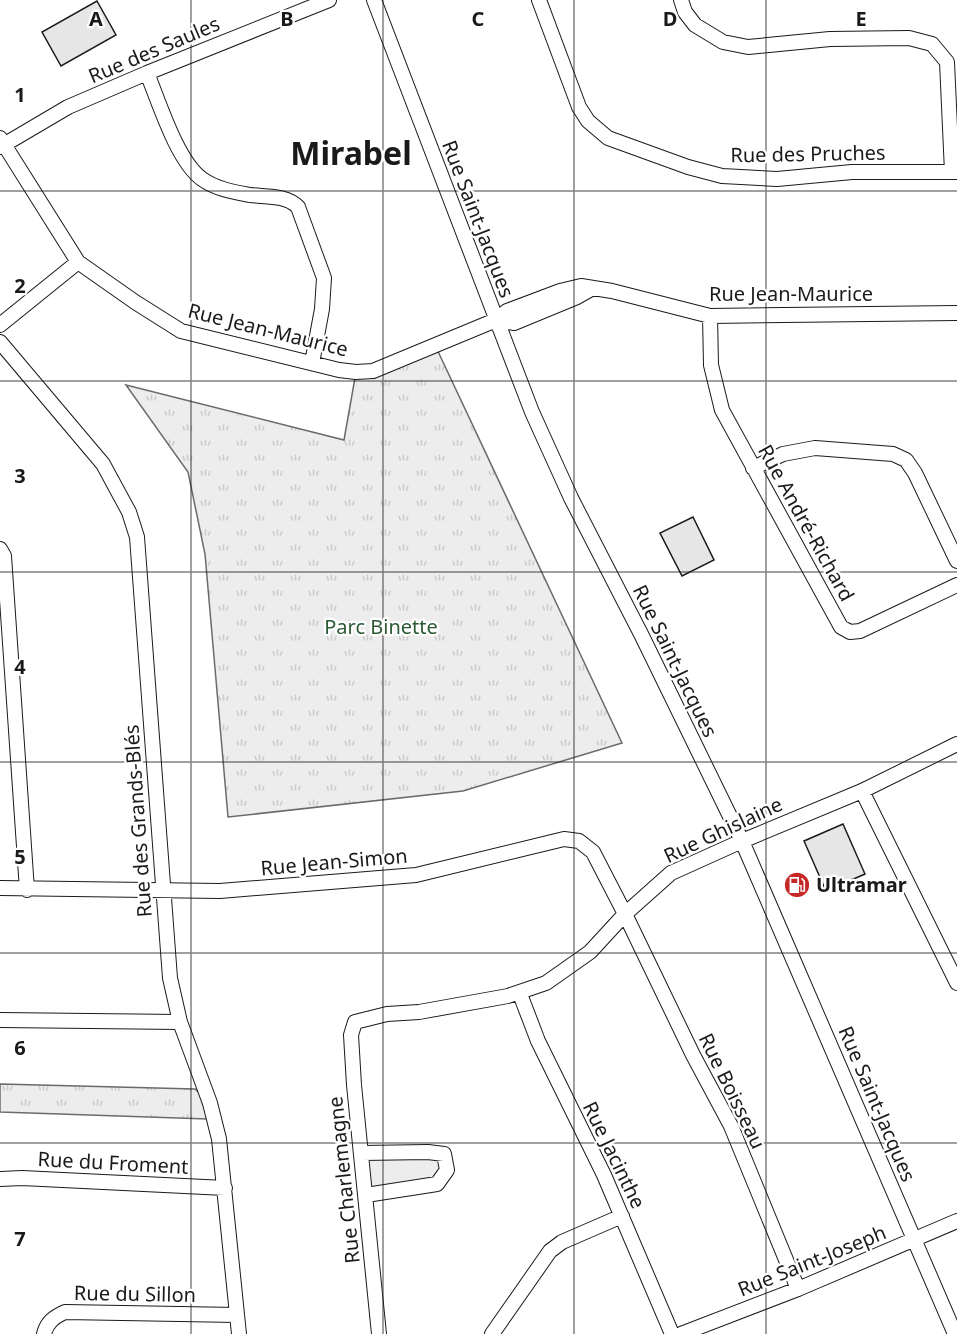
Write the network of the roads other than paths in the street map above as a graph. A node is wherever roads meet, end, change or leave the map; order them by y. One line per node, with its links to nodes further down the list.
1 (329, 0): 5 (street, Rue des Saules)
2 (374, 0): 11 (street, Rue Saint-Jacques)
3 (538, 0): 7 (street, Rue des Pruches)
4 (681, 0): 7 (street)
5 (147, 73): 6 (street, Rue des Saules); 14 (street)
6 (1, 143): 8 (street, Rue Jean-Maurice)
7 (954, 172)
8 (78, 262): 12 (street); 14 (street, Rue Jean-Maurice)
9 (957, 313): 10 (street, Rue Jean-Maurice)
10 (710, 316): 11 (street, Rue Jean-Maurice); 15 (street, Rue André-Richard)
11 (496, 320): 14 (street, Rue Jean-Maurice); 21 (street, Rue Saint-Jacques)
12 (0, 325)
13 (0, 342): 24 (street, Rue des Grands-Blés)
14 (312, 363)
15 (753, 468): 17 (street); 18 (street, Rue André-Richard)
16 (0, 549): 23 (street)
17 (957, 561)
18 (957, 585)
19 (957, 744): 20 (street, Rue Ghislaine)
20 (862, 791): 21 (street, Rue Ghislaine); 26 (street)
21 (742, 841): 25 (street, Rue Ghislaine); 37 (street, Rue Saint-Jacques)
22 (0, 888): 23 (street, Rue Jean-Simon)
23 (27, 890): 24 (street, Rue Jean-Simon)
24 (162, 891): 25 (street, Rue Jean-Simon); 29 (street, Rue des Grands-Blés)
25 (625, 914): 27 (street, Rue Ghislaine); 38 (street, Rue Boisseau)
26 (957, 983)
27 (520, 994): 30 (street, Rue Ghislaine); 35 (street, Rue Jacinthe)
28 (0, 1020): 29 (street)
29 (180, 1022): 33 (street, Rue des Grands-Blés)
30 (355, 1022): 31 (street, Rue Charlemagne)
31 (362, 1153): 34 (street, Rue Charlemagne); 34 (street)
32 (0, 1179): 33 (street, Rue du Froment)
33 (225, 1188): 39 (street, Rue des Grands-Blés)
34 (366, 1195): 42 (street, Rue Charlemagne)
35 (622, 1216): 43 (street); 44 (street, Rue Jacinthe)
36 (957, 1221): 37 (street, Rue Saint-Joseph)
37 (915, 1240): 38 (street, Rue Saint-Joseph); 46 (street, Rue Saint-Jacques)
38 (798, 1289): 45 (street, Rue Saint-Joseph)
39 (237, 1316): 40 (street, Rue du Sillon); 41 (street, Rue des Grands-Blés)
40 (44, 1334)
41 (239, 1334)
42 (379, 1334)
43 (492, 1334)
44 (672, 1334)
45 (681, 1334)
46 (955, 1334)

